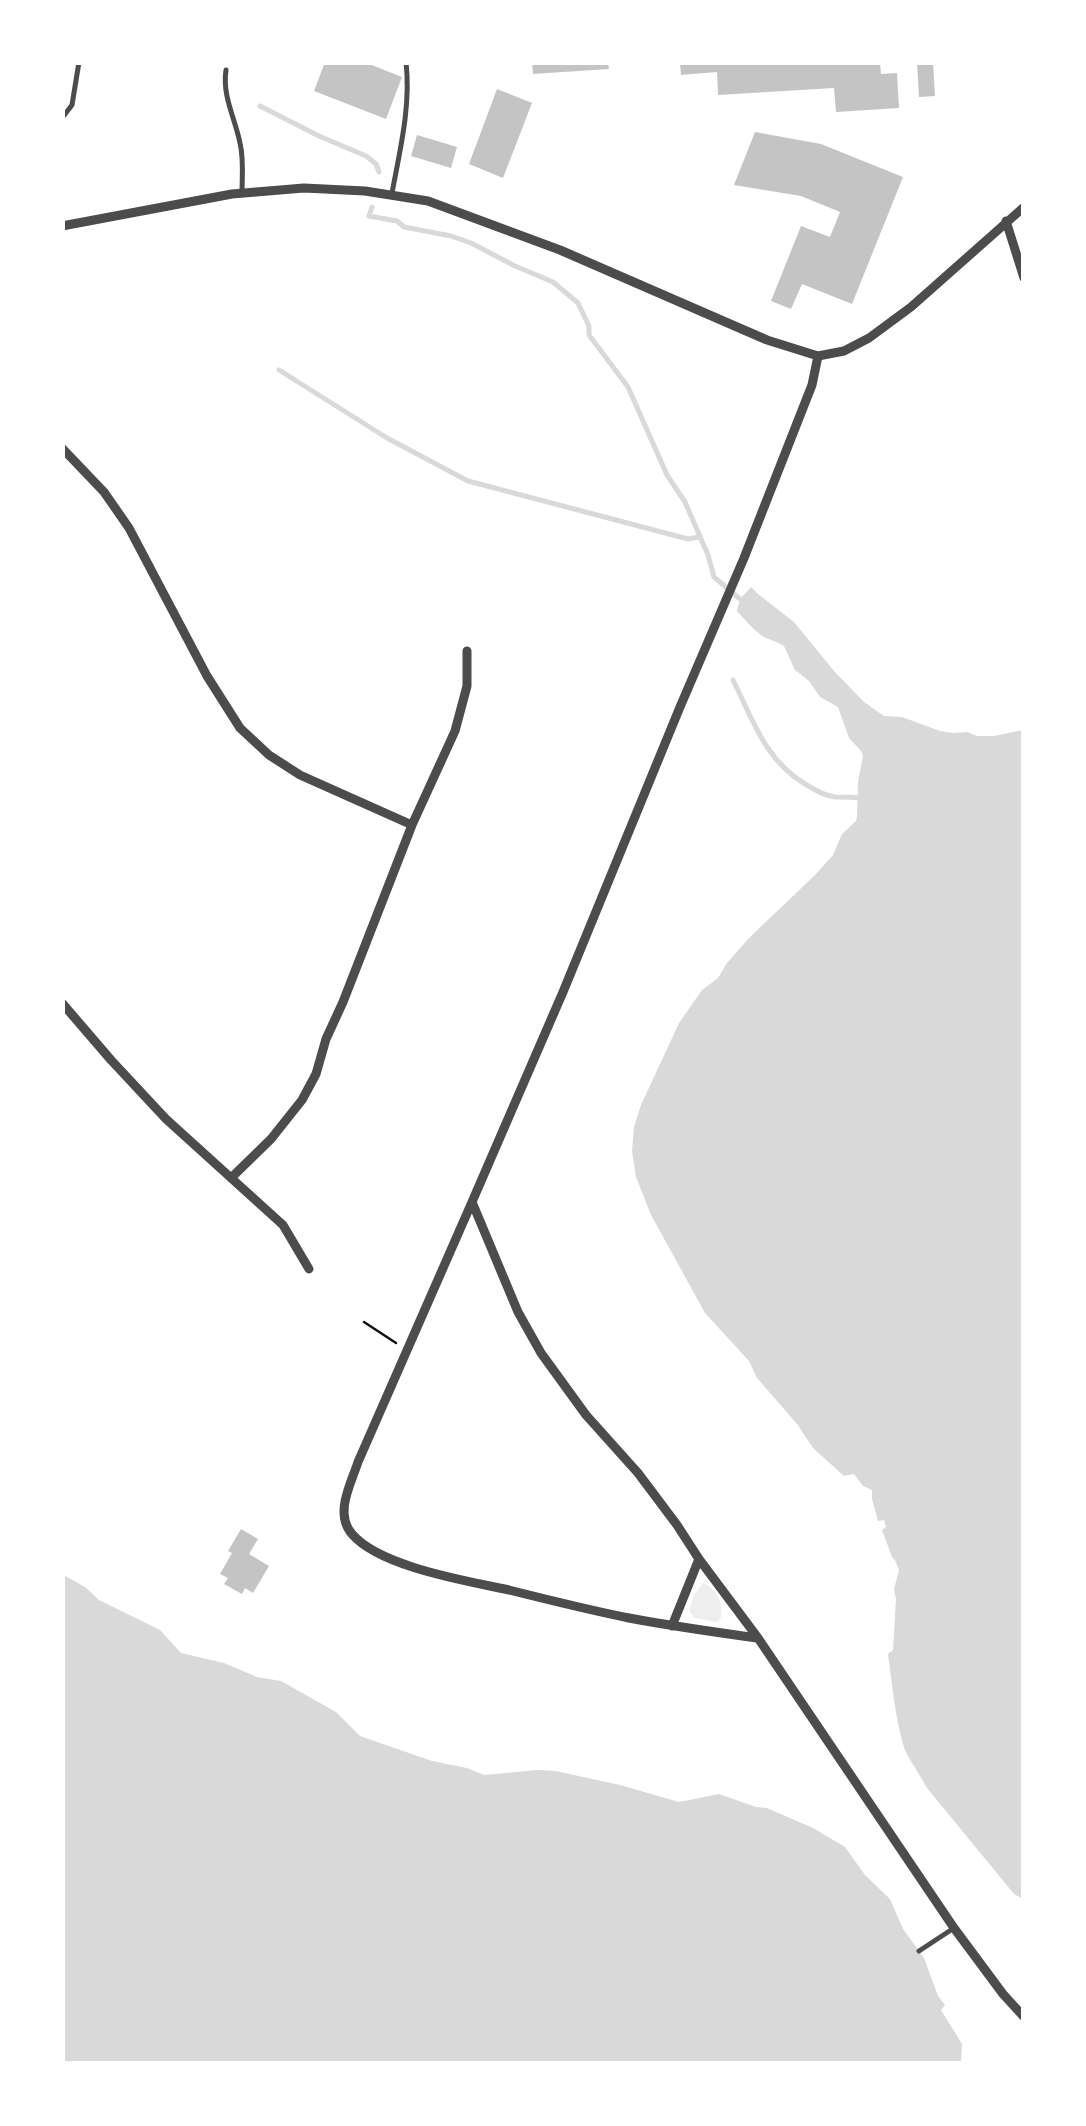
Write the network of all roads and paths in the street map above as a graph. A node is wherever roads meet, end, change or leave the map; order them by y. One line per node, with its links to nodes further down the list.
1 (79, 62): 4 (lane)
2 (406, 62): 6 (lane)
3 (226, 70): 5 (lane)
4 (62, 118)
5 (242, 193): 6 (street); 9 (street)
6 (391, 195): 11 (street)
7 (1024, 206): 8 (street)
8 (1006, 221): 10 (street); 11 (street)
9 (62, 226)
10 (1024, 278)
11 (818, 356): 17 (street)
12 (62, 448): 14 (street)
13 (467, 651): 14 (street)
14 (412, 826): 16 (street)
15 (62, 1004): 16 (street)
16 (231, 1178): 18 (street)
17 (472, 1202): 20 (street); 21 (street)
18 (309, 1269)
19 (364, 1322): 20 (path)
20 (407, 1351): 22 (street)
21 (700, 1559): 22 (street); 23 (street)
22 (672, 1626): 23 (street)
23 (758, 1638): 24 (street)
24 (954, 1928): 25 (lane); 26 (street)
25 (919, 1952)
26 (1024, 2017)

